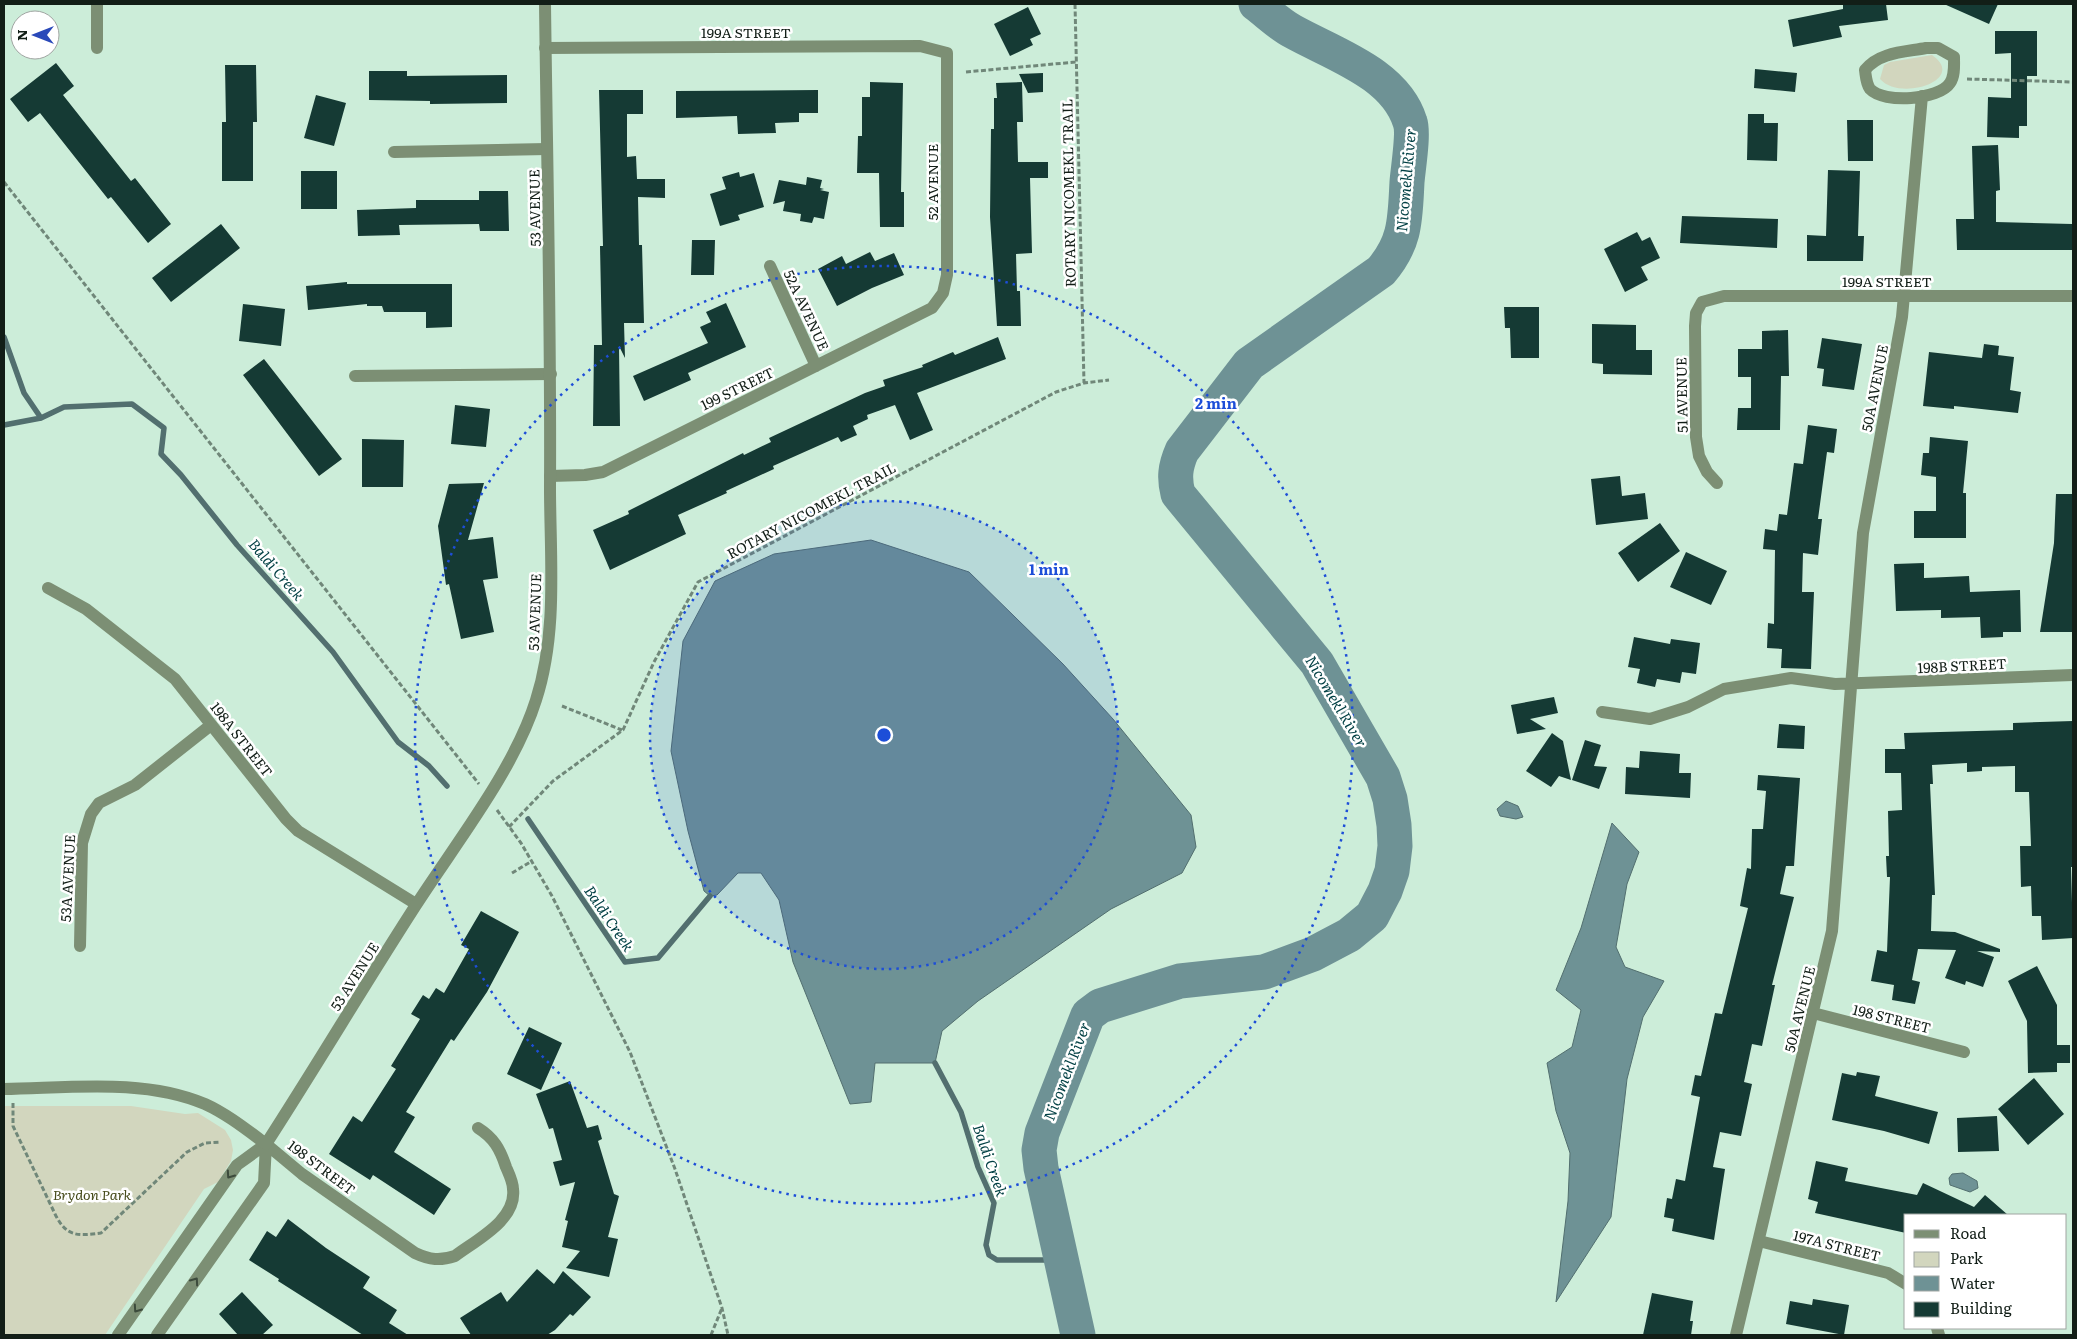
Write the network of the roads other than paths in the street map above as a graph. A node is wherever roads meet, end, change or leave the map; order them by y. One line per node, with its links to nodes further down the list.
1 (97, 4): 3 (street)
2 (545, 4): 4 (street, 53 AVENUE)
3 (97, 48)
4 (545, 48): 5 (street, 199A STREET); 7 (street, 53 AVENUE)
5 (947, 53): 13 (street, 52 AVENUE)
6 (1922, 96): 6 (street); 10 (street, 50A AVENUE)
7 (547, 149): 8 (street); 15 (street, 53 AVENUE)
8 (394, 152)
9 (770, 266): 14 (street, 52A AVENUE)
10 (1905, 296): 11 (street, 199A STREET); 12 (street, 199A STREET); 21 (street, 50A AVENUE)
11 (2073, 296)
12 (1702, 302): 18 (street, 51 AVENUE)
13 (932, 308): 14 (street, 199 STREET)
14 (816, 366): 17 (street, 199 STREET)
15 (551, 374): 16 (street); 17 (street, 53 AVENUE)
16 (355, 376)
17 (550, 476): 24 (street, 53 AVENUE)
18 (1717, 483)
19 (48, 588): 23 (street, 198A STREET)
20 (2073, 675): 21 (street, 198B STREET)
21 (1852, 684): 22 (street); 26 (street, 50A AVENUE)
22 (1602, 712)
23 (211, 725): 24 (street, 198A STREET); 25 (street, 53A AVENUE)
24 (416, 904): 30 (street, 53 AVENUE)
25 (80, 946)
26 (1813, 1013): 27 (street, 198 STREET); 31 (street, 50A AVENUE)
27 (1964, 1052)
28 (8, 1089): 30 (street, 198 STREET)
29 (478, 1128): 30 (street, 198 STREET)
30 (266, 1144): 33 (street, 53 AVENUE, one-way to 33); 34 (street, 53 AVENUE, one-way to 30)
31 (1759, 1241): 32 (street, 197A STREET); 35 (street, 50A AVENUE)
32 (1904, 1283)
33 (118, 1335)
34 (157, 1335)
35 (1736, 1335)

